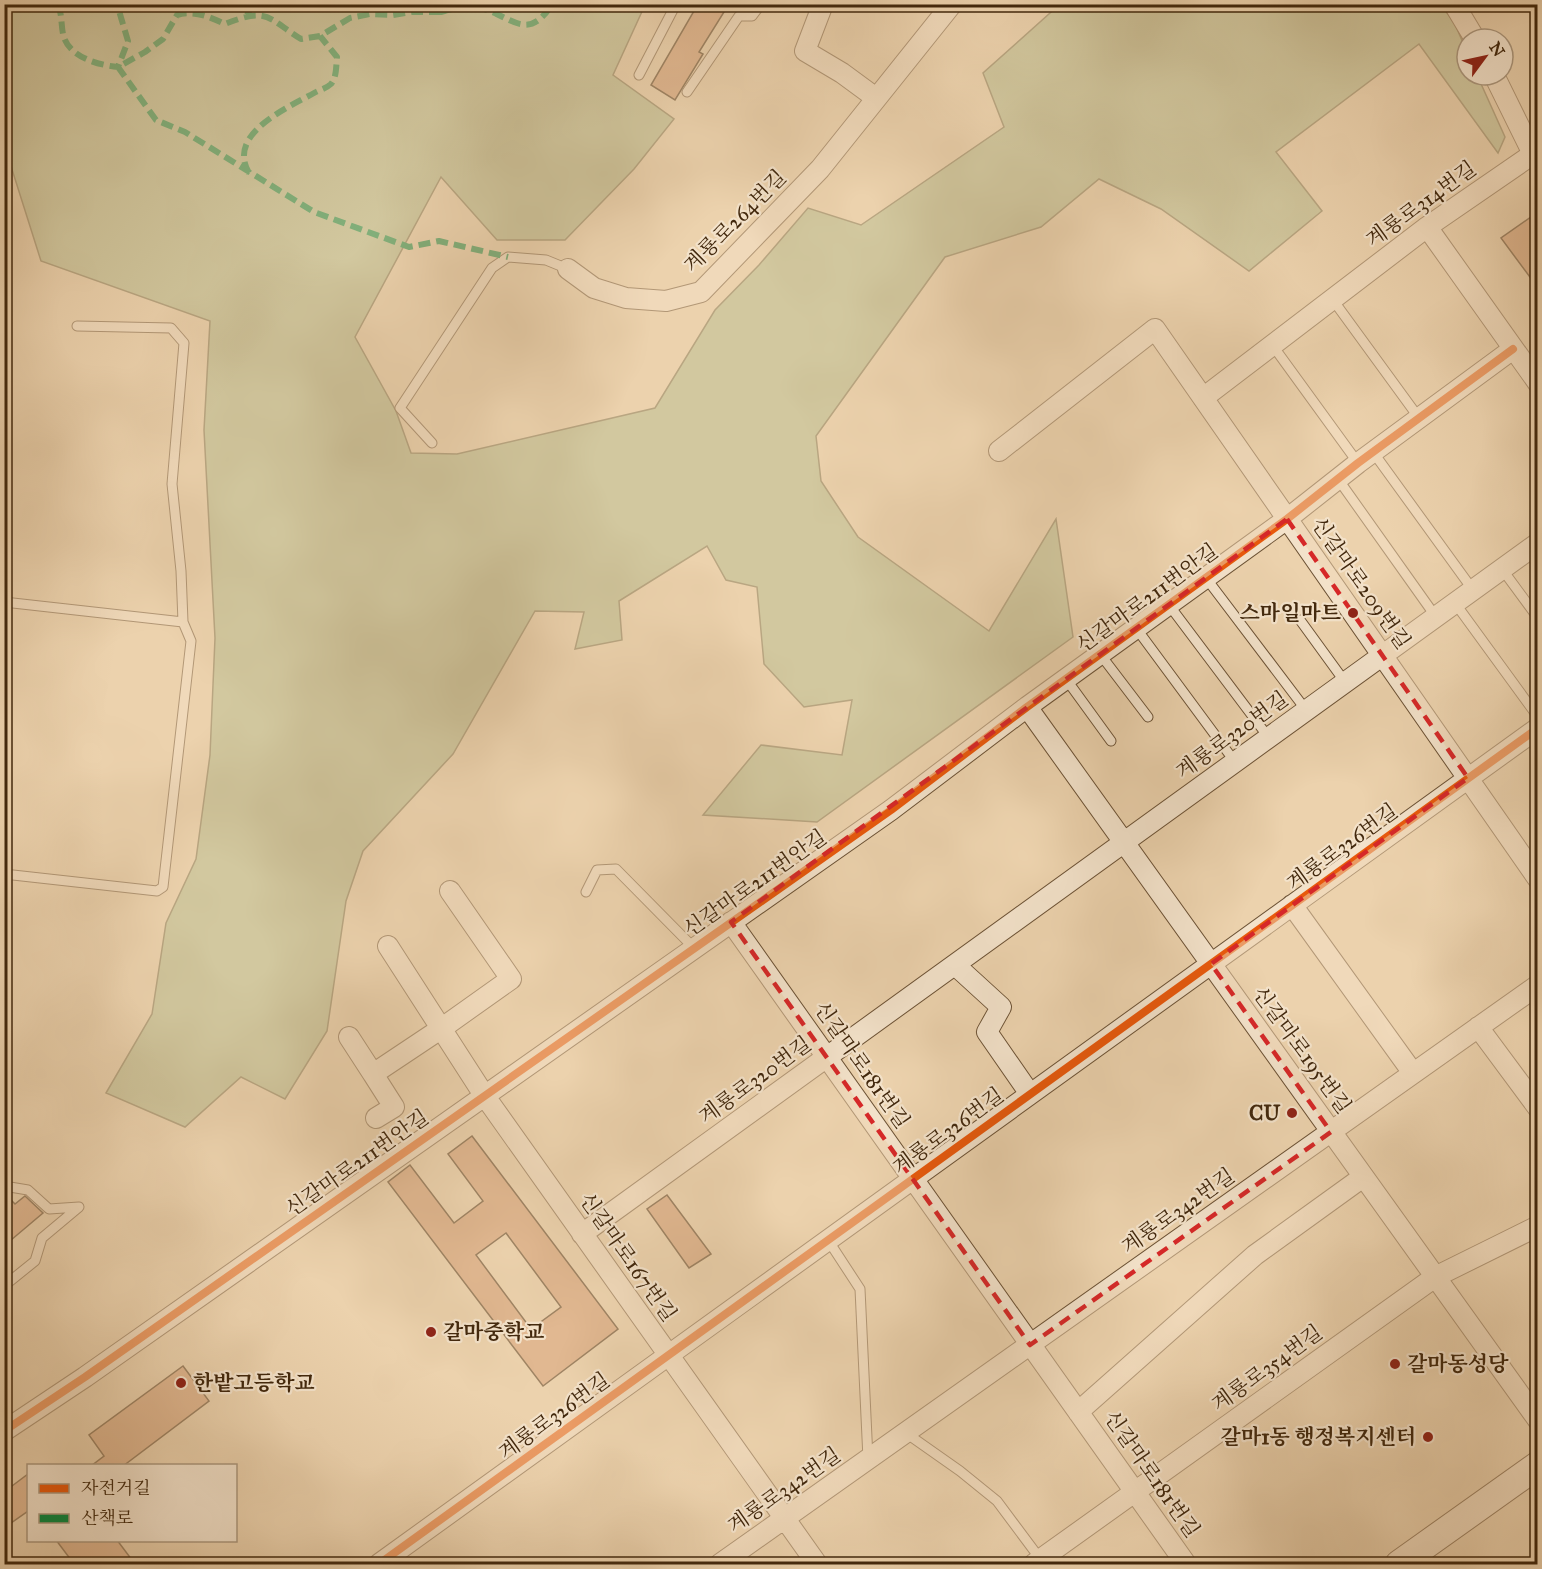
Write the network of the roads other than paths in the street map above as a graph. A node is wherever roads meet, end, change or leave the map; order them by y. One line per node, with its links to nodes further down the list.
1 (676, 4): 7 (lane)
2 (762, 4): 9 (lane)
3 (823, 4): 10 (street)
4 (952, 4): 10 (street, 계룡로264번길)
5 (1454, 4): 6 (street)
6 (1468, 27)
7 (639, 75)
8 (1500, 87): 11 (street)
9 (687, 92)
10 (876, 98): 13 (street, 계룡로264번길)
11 (1535, 157): 12 (street, 계룡로314번길)
12 (1427, 227): 14 (street, 계룡로314번길); 17 (street)
13 (568, 269): 21 (lane, 계룡로264번길)
14 (1333, 300): 16 (street, 계룡로314번길); 20 (lane)
15 (77, 326): 36 (lane)
16 (1273, 346): 19 (street, 계룡로314번길); 23 (lane)
17 (1513, 349): 18 (street); 20 (street, 신갈마로211번안길)
18 (1538, 383)
19 (1203, 398): 22 (street, 신갈마로209번길); 25 (street, 신갈마로209번길)
20 (1419, 418): 23 (street, 신갈마로211번안길)
21 (432, 443)
22 (999, 451)
23 (1365, 458): 24 (street, 신갈마로211번안길); 29 (lane)
24 (1338, 479): 25 (street, 신갈마로211번안길); 33 (lane)
25 (1287, 519): 28 (street, 신갈마로211번안길); 39 (street, 신갈마로209번길)
26 (1538, 543): 27 (street, 계룡로320번길)
27 (1502, 569): 29 (street, 계룡로320번길); 34 (lane)
28 (1206, 578): 32 (street, 신갈마로211번안길); 43 (lane)
29 (1473, 590): 31 (street, 계룡로320번길)
30 (4, 602): 36 (lane)
31 (1455, 603): 33 (street, 계룡로320번길); 45 (lane)
32 (1169, 605): 37 (street, 신갈마로211번안길); 47 (lane)
33 (1436, 617): 39 (street, 계룡로320번길)
34 (1538, 618)
35 (1300, 620): 41 (lane)
36 (183, 622): 52 (lane)
37 (1136, 628): 38 (street, 신갈마로211번안길); 49 (lane)
38 (1100, 654): 40 (street, 신갈마로211번안길); 44 (lane)
39 (1382, 656): 41 (street, 계룡로320번길); 50 (street, 신갈마로209번길)
40 (1066, 679): 42 (street, 신갈마로211번안길); 48 (lane)
41 (1346, 682): 43 (street, 계룡로320번길)
42 (1027, 707): 51 (street, 신갈마로195번길); 57 (street, 신갈마로211번안길)
43 (1306, 710): 47 (street, 계룡로320번길)
44 (1148, 717)
45 (1538, 717)
46 (1538, 728): 50 (street, 계룡로326번길)
47 (1269, 738): 49 (street, 계룡로320번길)
48 (1111, 741)
49 (1235, 762): 51 (street, 계룡로320번길)
50 (1468, 778): 53 (street, 신갈마로209번길); 56 (street, 계룡로326번길)
51 (1124, 843): 60 (street, 신갈마로195번길); 61 (street, 계룡로320번길)
52 (4, 874)
53 (1538, 879)
54 (450, 891): 64 (street)
55 (586, 892): 59 (lane)
56 (1292, 905): 60 (street, 계룡로326번길); 67 (street, 계룡로326번길)
57 (731, 922): 59 (street, 신갈마로211번안길); 66 (street, 신갈마로181번길)
58 (388, 946): 64 (street, 신갈마로167번길)
59 (694, 948): 70 (street, 신갈마로211번안길)
60 (1211, 964): 69 (street, 계룡로326번길); 73 (street, 신갈마로195번길)
61 (955, 965): 66 (street, 계룡로320번길); 69 (street)
62 (1538, 985): 63 (street, 계룡로342번길)
63 (1478, 1027): 67 (street, 계룡로342번길); 71 (street)
64 (442, 1028): 68 (street); 70 (street, 신갈마로167번길)
65 (349, 1036): 68 (street)
66 (827, 1057): 75 (street, 신갈마로181번길); 78 (street, 계룡로320번길)
67 (1413, 1073): 73 (street, 계룡로342번길)
68 (373, 1074): 72 (street)
69 (1030, 1094): 75 (street, 계룡로326번길)
70 (484, 1095): 78 (street, 신갈마로167번길); 86 (street, 신갈마로211번안길)
71 (1538, 1108)
72 (376, 1118)
73 (1331, 1132): 74 (street, 신갈마로195번길); 82 (street, 계룡로342번길)
74 (1363, 1177): 80 (street, 신갈마로195번길); 84 (street, 신갈마로181번길)
75 (913, 1179): 79 (street, 계룡로326번길); 82 (street, 신갈마로181번길)
76 (4, 1186): 81 (lane)
77 (1538, 1226): 80 (street, 계룡로354번길)
78 (582, 1234): 83 (street, 신갈마로167번길)
79 (828, 1240): 83 (street, 계룡로326번길); 88 (lane)
80 (1435, 1278): 85 (street, 신갈마로195번길); 90 (street, 계룡로354번길)
81 (4, 1286)
82 (1030, 1345): 84 (street, 신갈마로181번길); 87 (street, 계룡로342번길)
83 (668, 1355): 91 (street, 신갈마로167번길); 92 (street, 계룡로326번길)
84 (1078, 1412): 90 (street, 신갈마로181번길)
85 (1538, 1420)
86 (4, 1431)
87 (906, 1433): 88 (street, 계룡로342번길); 93 (lane)
88 (868, 1459): 91 (street, 계룡로342번길)
89 (1538, 1466): 98 (street)
90 (1135, 1492): 93 (street, 계룡로354번길); 97 (street, 신갈마로181번길)
91 (784, 1519): 95 (street, 계룡로342번길); 96 (street, 신갈마로167번길)
92 (404, 1557): 94 (street, 계룡로326번길)
93 (1037, 1562)
94 (379, 1564)
95 (720, 1564)
96 (817, 1564)
97 (1186, 1564)
98 (1399, 1564)

